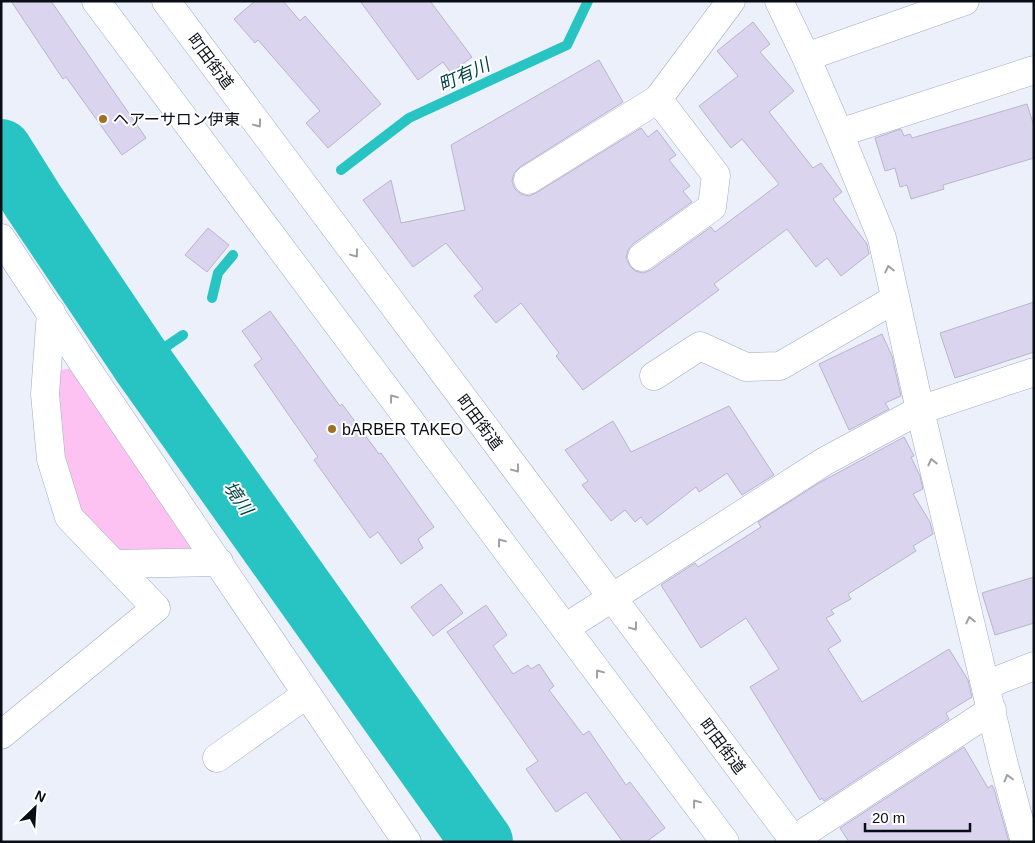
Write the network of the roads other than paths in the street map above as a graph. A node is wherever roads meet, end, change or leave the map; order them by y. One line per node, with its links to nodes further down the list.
1 (96, 1): 21 (street, one-way to 1)
2 (166, 1): 20 (street, 町田街道, one-way to 20)
3 (731, 1): 8 (street)
4 (780, 1): 6 (street)
5 (965, 1): 6 (street)
6 (806, 57): 9 (street)
7 (1034, 70): 9 (street)
8 (658, 100): 10 (street); 12 (street)
9 (840, 133): 13 (street, one-way to 9)
10 (528, 180)
11 (1, 238): 14 (street)
12 (642, 257)
13 (895, 299): 16 (street); 17 (street)
14 (51, 312): 18 (street); 19 (street)
15 (1034, 372): 17 (street)
16 (654, 376)
17 (920, 410): 20 (street); 24 (street, one-way to 17)
18 (219, 562): 19 (street); 23 (street)
19 (114, 564): 25 (street)
20 (612, 597): 21 (street); 27 (street, 町田街道, one-way to 27)
21 (565, 628): 29 (street, one-way to 21)
22 (1034, 666): 24 (street)
23 (307, 694): 26 (street); 28 (street)
24 (989, 698): 27 (street); 30 (street, one-way to 24)
25 (1, 736)
26 (217, 758)
27 (793, 841)
28 (407, 842)
29 (725, 842)
30 (1025, 842)

